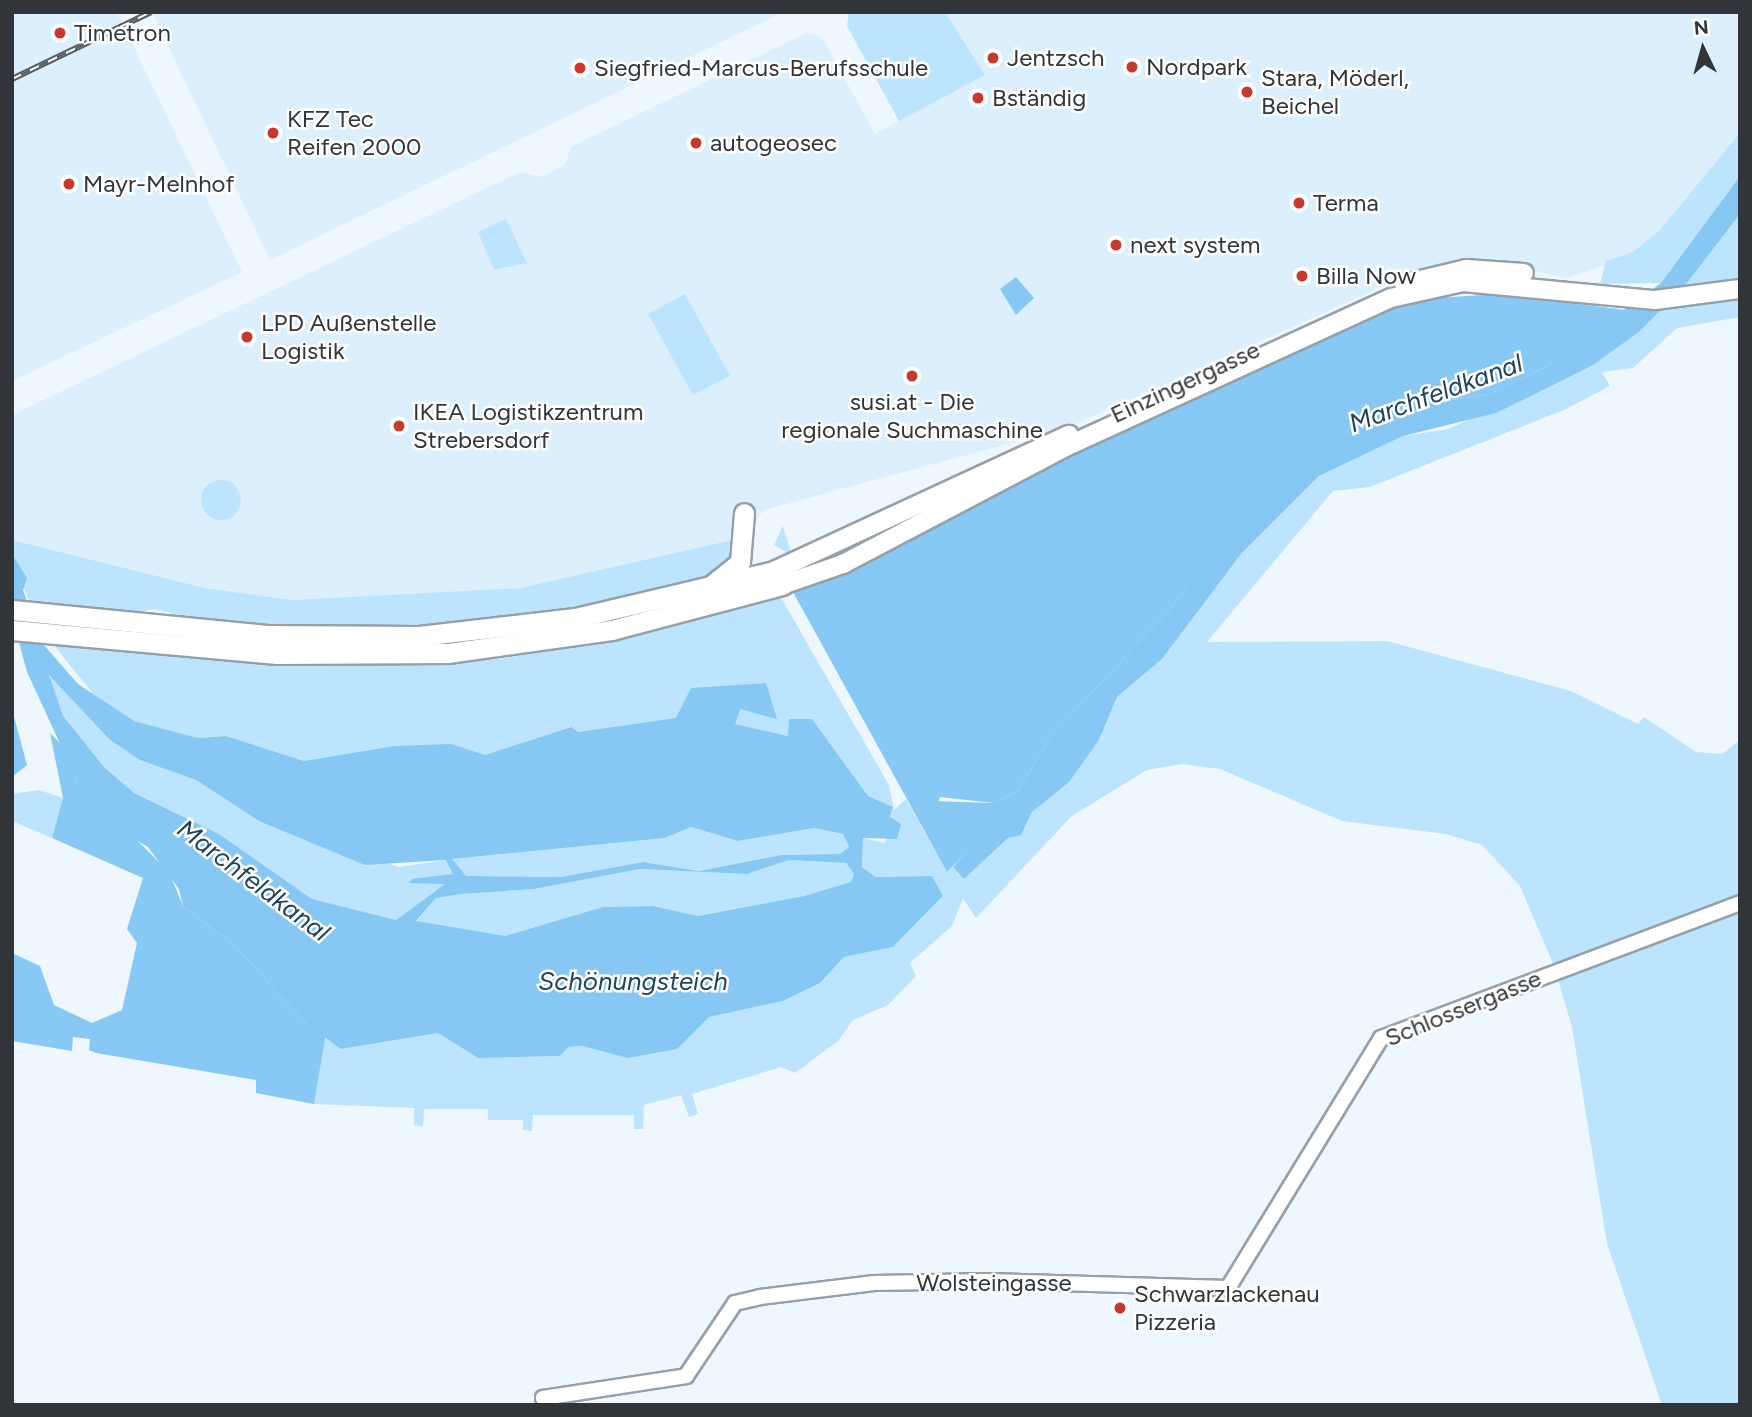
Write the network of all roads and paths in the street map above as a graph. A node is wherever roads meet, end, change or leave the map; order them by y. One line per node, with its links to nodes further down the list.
1 (1740, 289): 3 (main road, Einzingergasse)
2 (744, 513): 4 (highway)
3 (778, 578): 4 (highway); 6 (highway)
4 (705, 590): 5 (highway)
5 (12, 610)
6 (12, 630)
7 (1740, 903): 8 (street, Schlossergasse)
8 (1228, 1288): 9 (street, Wolsteingasse)
9 (545, 1401)

